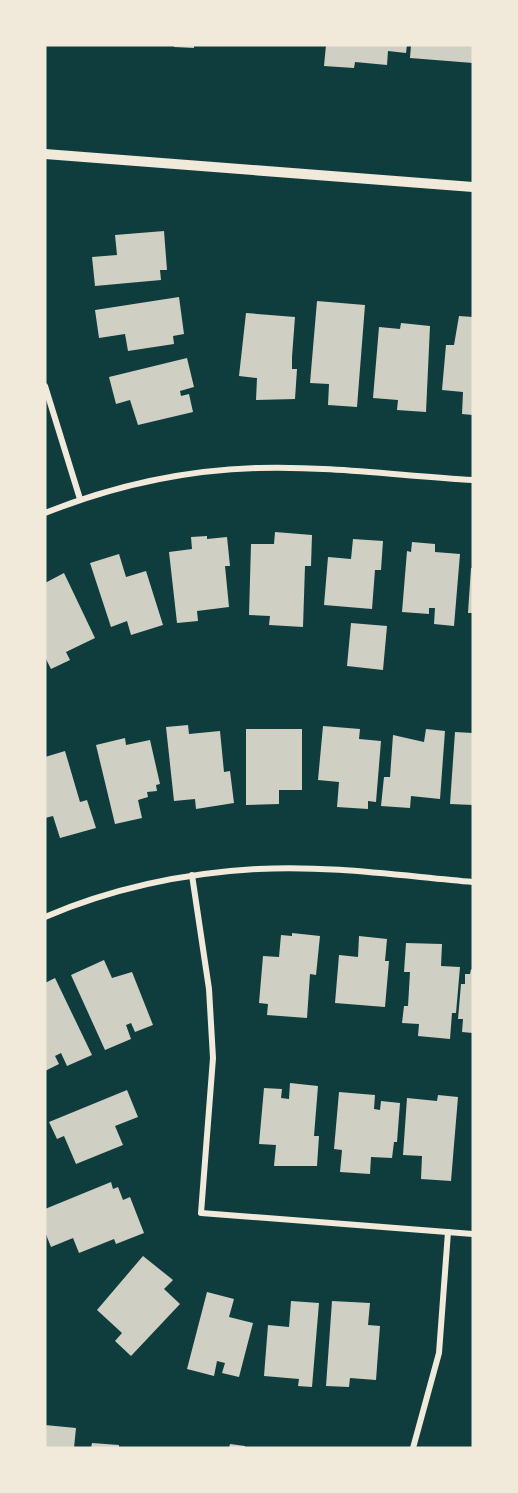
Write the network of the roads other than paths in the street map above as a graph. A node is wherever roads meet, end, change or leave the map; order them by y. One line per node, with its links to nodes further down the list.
1 (45, 154): 2 (street)
2 (473, 187)
3 (45, 386): 5 (street)
4 (473, 480): 5 (street)
5 (80, 499): 6 (street)
6 (45, 513)
7 (192, 875): 8 (street); 9 (street); 10 (street)
8 (473, 882)
9 (45, 917)
10 (448, 1232): 11 (street); 12 (street)
11 (473, 1234)
12 (413, 1448)

